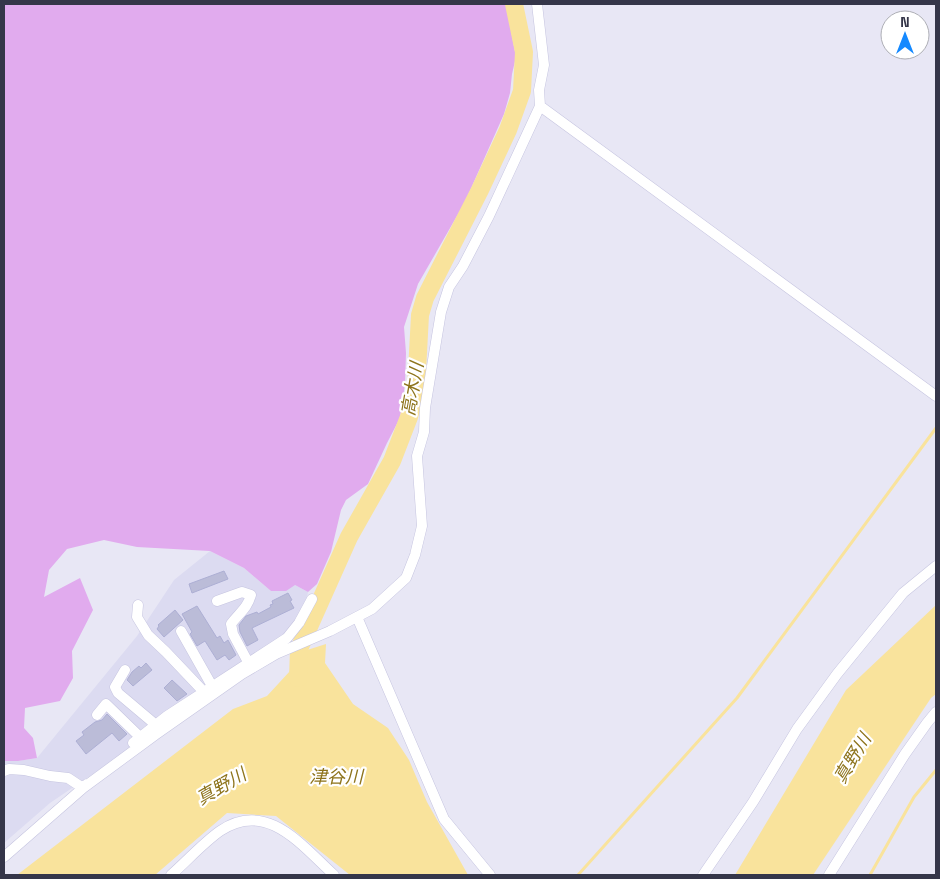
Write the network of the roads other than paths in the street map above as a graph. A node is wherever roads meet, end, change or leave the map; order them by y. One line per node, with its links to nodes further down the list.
1 (537, 4): 2 (street)
2 (540, 106): 3 (street); 8 (street)
3 (936, 396)
4 (936, 566): 25 (street)
5 (312, 599): 10 (street)
6 (217, 601): 10 (street)
7 (138, 605): 12 (street)
8 (357, 617): 20 (street); 24 (street)
9 (181, 631): 12 (street)
10 (248, 662): 12 (street)
11 (125, 670): 13 (street)
12 (208, 689): 17 (street)
13 (118, 693): 14 (street); 17 (street)
14 (106, 704): 16 (street); 18 (street)
15 (936, 712): 26 (street)
16 (97, 715)
17 (156, 725): 18 (street)
18 (140, 737): 20 (street)
19 (4, 771): 20 (street)
20 (83, 788): 21 (street)
21 (4, 857)
22 (171, 875): 23 (street)
23 (334, 875)
24 (490, 875)
25 (703, 875)
26 (829, 875)

